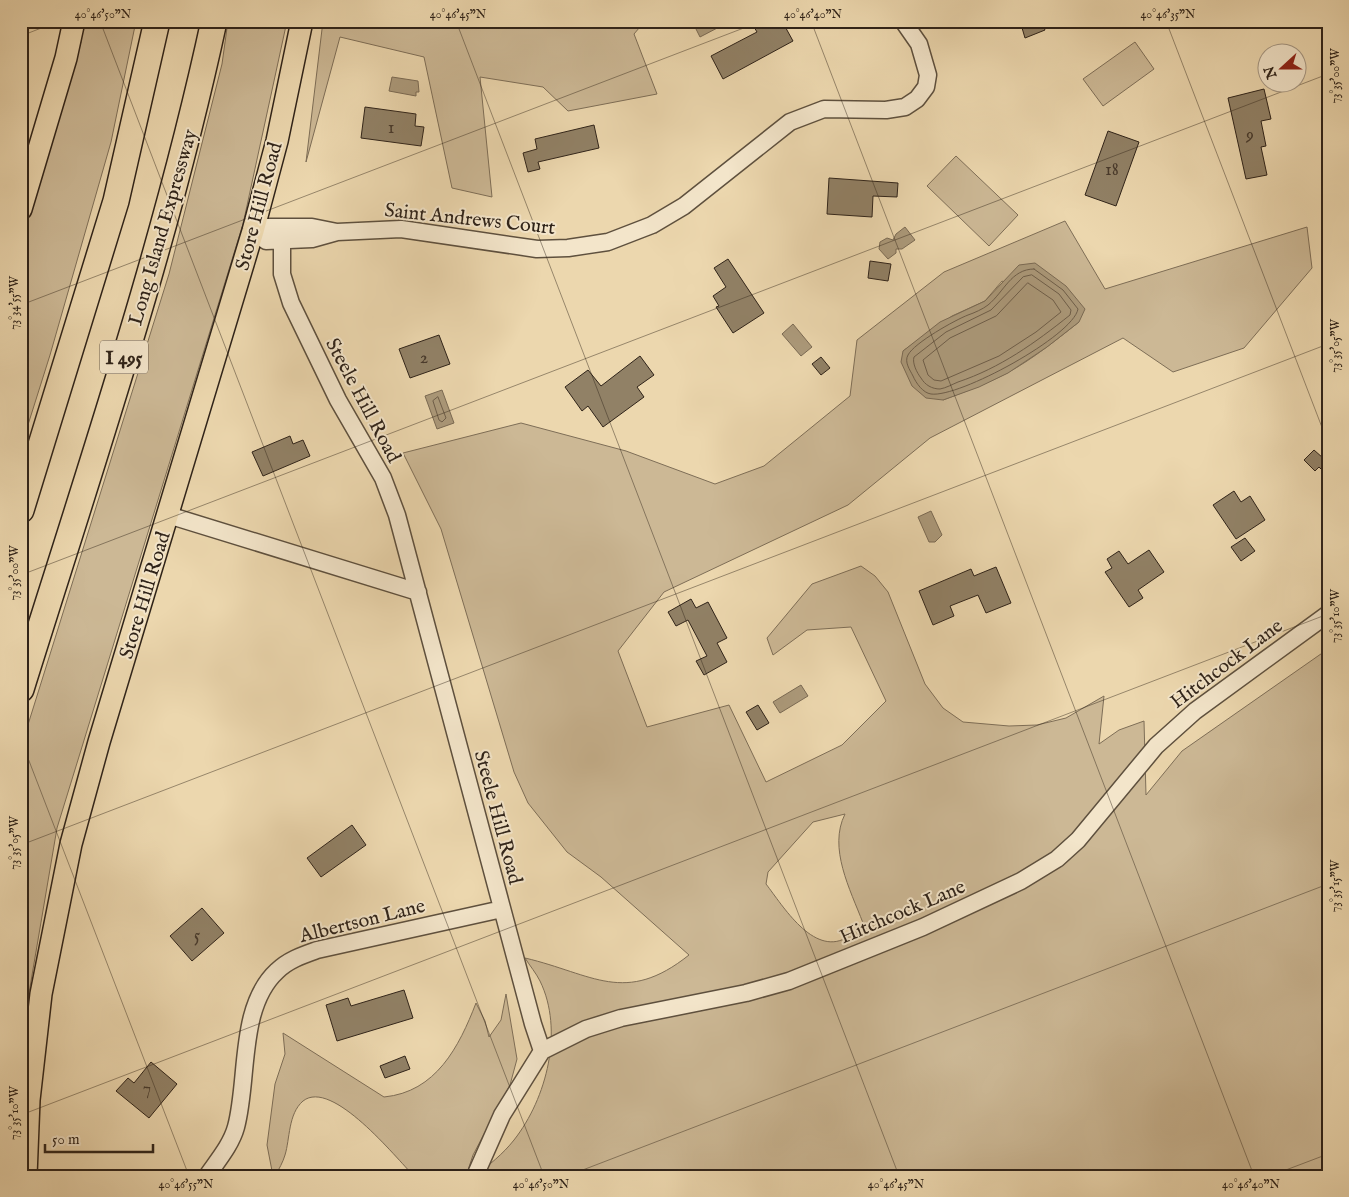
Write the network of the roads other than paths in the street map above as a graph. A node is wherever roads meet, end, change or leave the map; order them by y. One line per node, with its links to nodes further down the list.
1 (74, 21): 6 (main road)
2 (158, 21): 9 (highway, I 495)
3 (214, 21): 13 (highway, Long Island Expressway / I 495)
4 (302, 21): 7 (main road, Store Hill Road)
5 (903, 21): 8 (street, Saint Andrews Court)
6 (21, 209)
7 (253, 231): 8 (street, Saint Andrews Court); 10 (main road, Store Hill Road)
8 (282, 234): 11 (street, Steele Hill Road)
9 (21, 510)
10 (168, 515): 11 (street); 16 (main road, Store Hill Road)
11 (418, 592): 14 (street, Steele Hill Road)
12 (1328, 614): 15 (street, Hitchcock Lane)
13 (21, 689)
14 (502, 909): 15 (street, Steele Hill Road); 17 (street, Albertson Lane)
15 (542, 1051): 18 (street)
16 (26, 1176)
17 (207, 1176)
18 (475, 1176)

